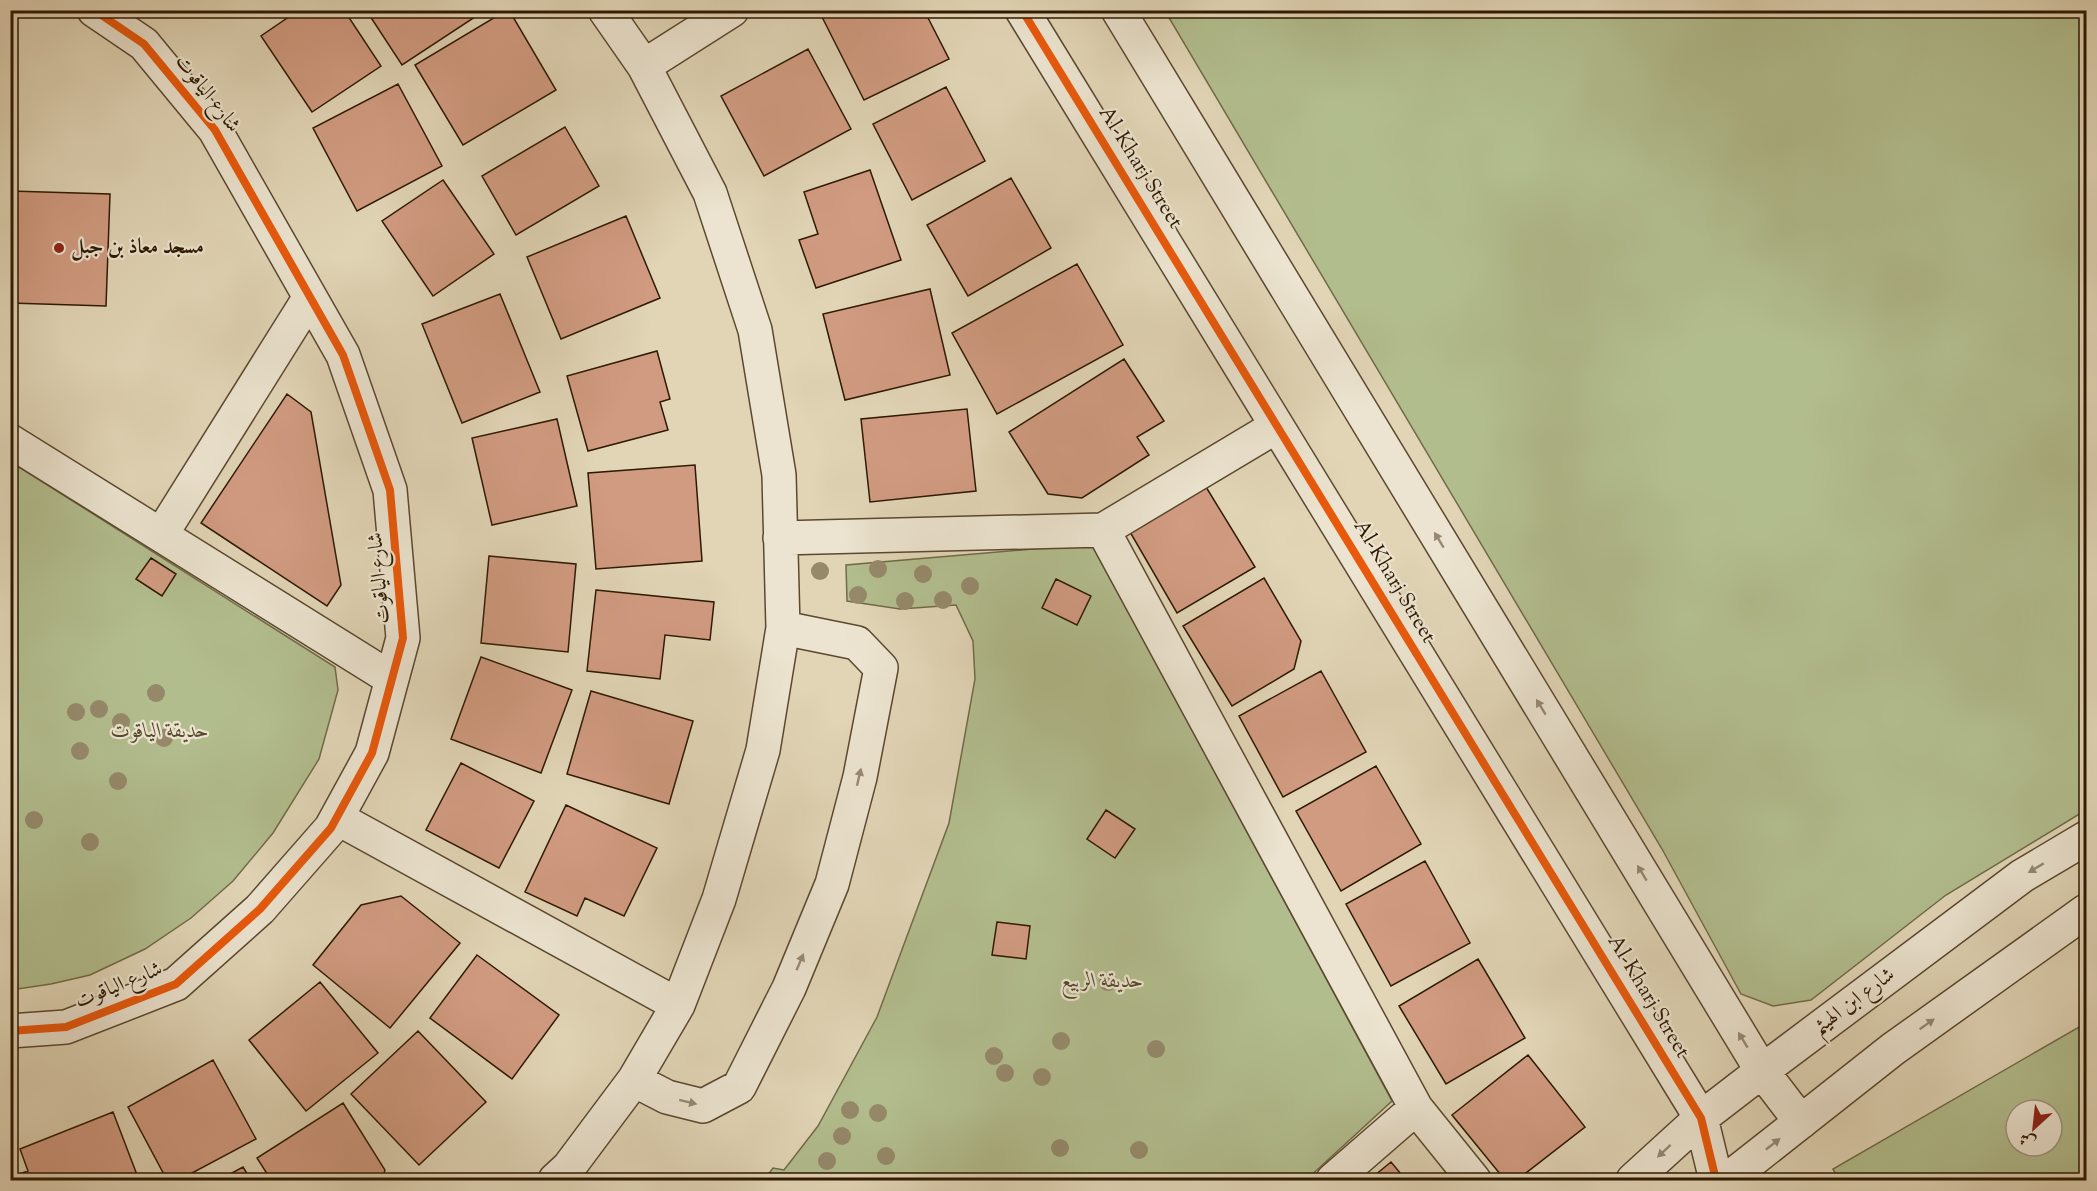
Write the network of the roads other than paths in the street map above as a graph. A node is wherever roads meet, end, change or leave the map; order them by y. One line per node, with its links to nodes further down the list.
1 (94, 10): 7 (street, شارع الياقوت)
2 (605, 10): 6 (street)
3 (732, 10): 6 (street)
4 (1022, 10): 8 (street, Al-Kharj Street)
5 (1118, 10): 20 (street, one-way to 5)
6 (644, 66): 12 (street)
7 (310, 297): 11 (street); 14 (street, شارع الياقوت)
8 (1277, 426): 10 (street); 23 (street, Al-Kharj Street)
9 (10, 441): 11 (street)
10 (1103, 530): 12 (street); 22 (street)
11 (161, 535): 14 (street)
12 (780, 538): 13 (street)
13 (783, 628): 18 (street); 21 (street, one-way to 13)
14 (392, 679): 15 (street, شارع الياقوت)
15 (337, 818): 18 (street); 19 (street, شارع الياقوت)
16 (2086, 838): 20 (street, شارع ابن الهيثم, one-way to 20)
17 (2086, 911): 24 (street, one-way to 17)
18 (678, 1005): 21 (street)
19 (10, 1031)
20 (1762, 1071): 23 (street, شارع ابن الهيثم); 24 (street)
21 (634, 1080): 25 (street)
22 (1416, 1108): 26 (street); 27 (street)
23 (1701, 1118): 28 (street, شارع ابن الهيثم, one-way to 28); 29 (street, Al-Kharj Street)
24 (1801, 1122): 30 (street, one-way to 24)
25 (555, 1180)
26 (1333, 1180)
27 (1474, 1180)
28 (1633, 1180)
29 (1716, 1180)
30 (1727, 1180)

